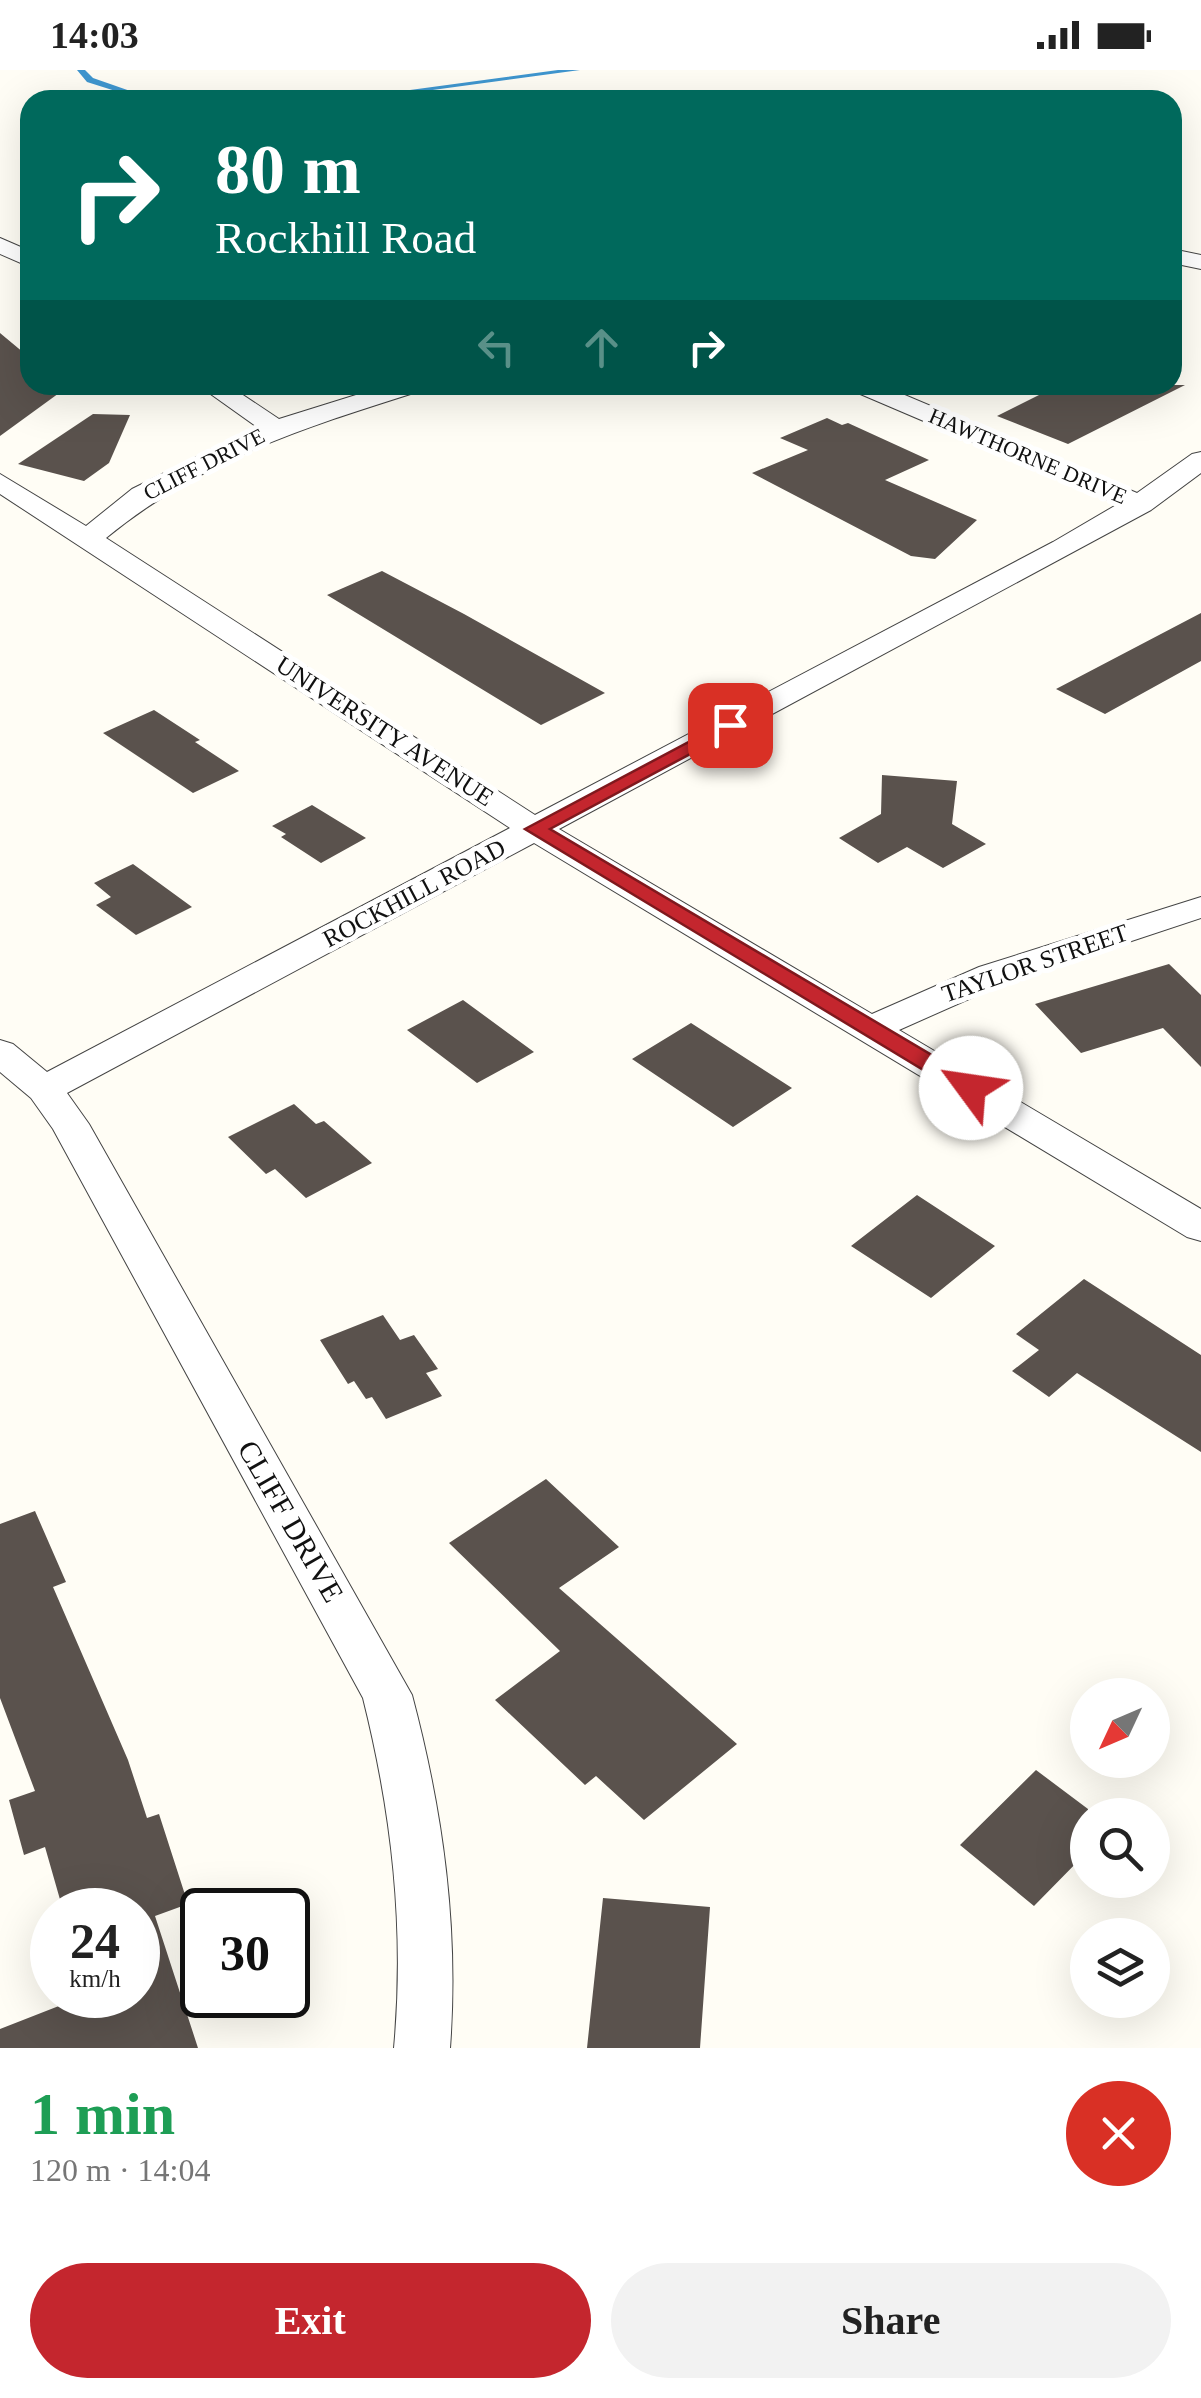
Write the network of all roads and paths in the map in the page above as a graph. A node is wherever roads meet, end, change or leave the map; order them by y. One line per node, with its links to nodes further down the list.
1 (226, 395): 4 (street, CLIFF DRIVE)
2 (382, 395): 4 (street, CLIFF DRIVE)
3 (884, 395): 7 (street, HAWTHORNE DRIVE)
4 (276, 428): 8 (street, CLIFF DRIVE)
5 (1201, 460): 7 (street, ROCKHILL ROAD)
6 (0, 482): 8 (street, UNIVERSITY AVENUE)
7 (1140, 504): 9 (street, ROCKHILL ROAD)
8 (86, 540): 9 (street, UNIVERSITY AVENUE)
9 (536, 829): 11 (street, UNIVERSITY AVENUE); 13 (street, ROCKHILL ROAD)
10 (1201, 907): 11 (street, TAYLOR STREET)
11 (872, 1029): 14 (street, UNIVERSITY AVENUE)
12 (0, 1052): 13 (street, CLIFF DRIVE)
13 (44, 1090): 15 (street, CLIFF DRIVE)
14 (1201, 1227)
15 (422, 2048)

